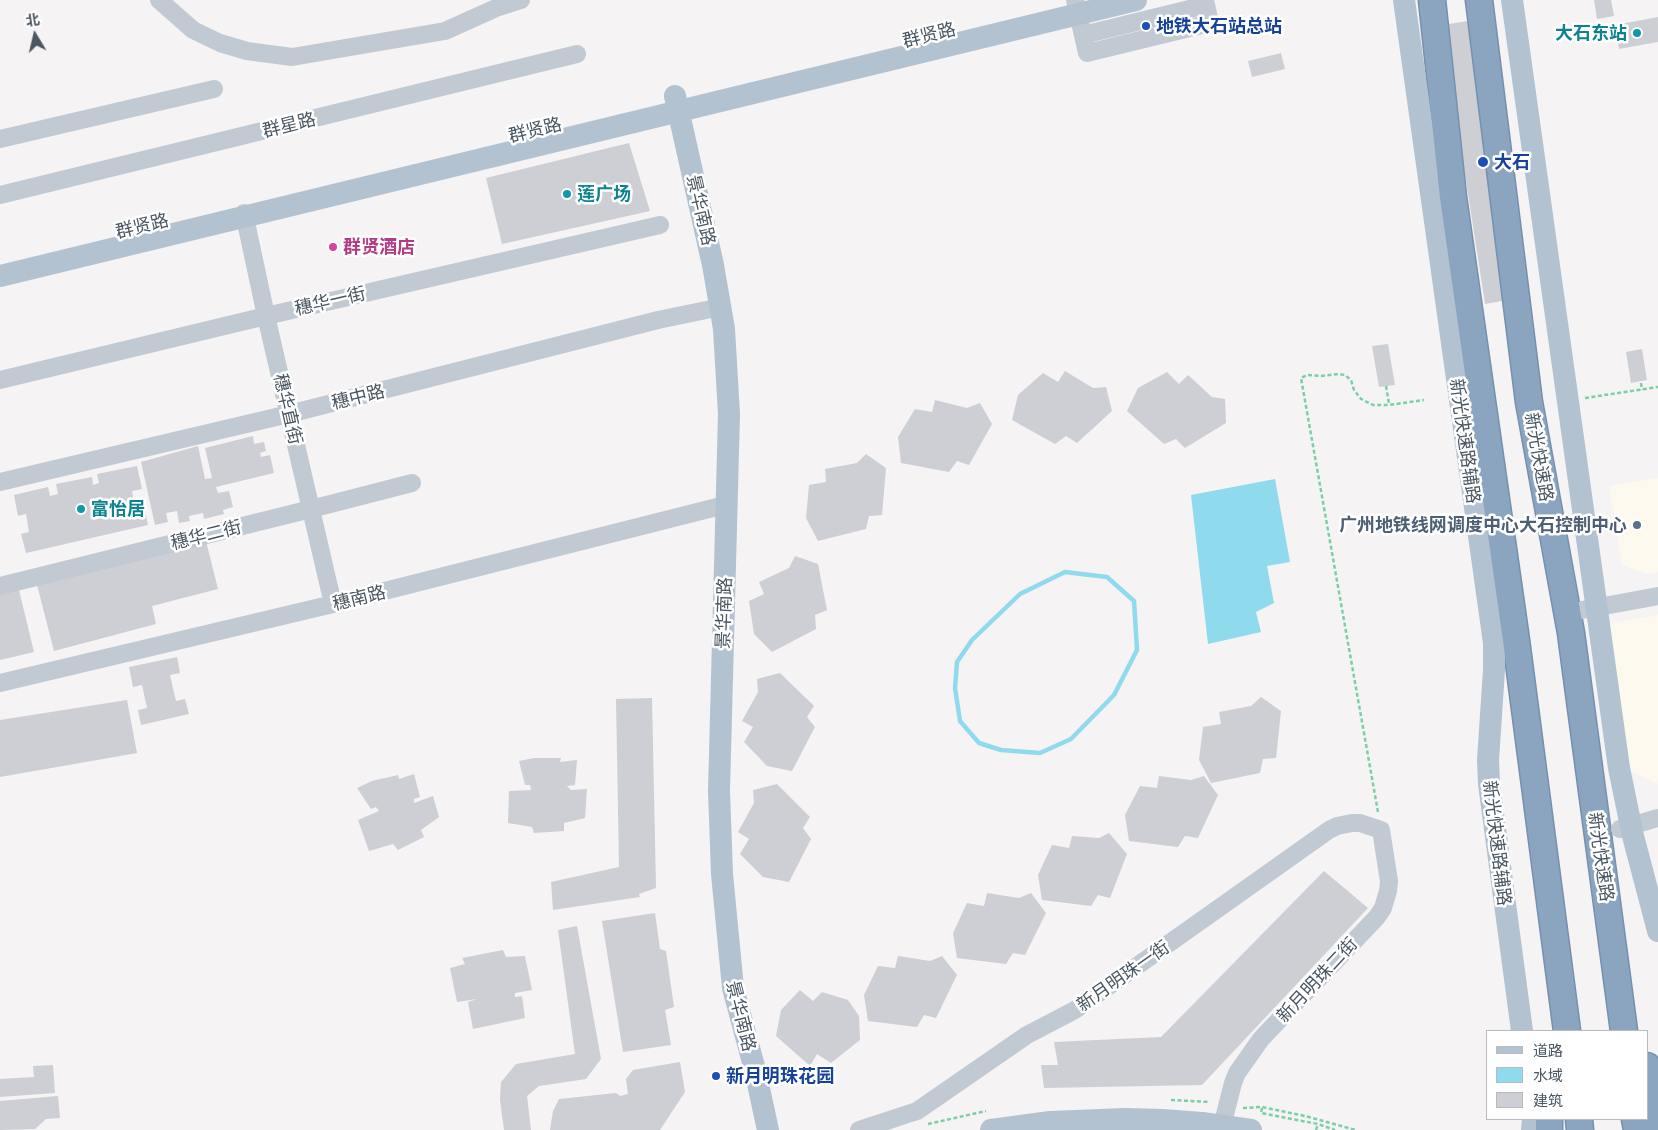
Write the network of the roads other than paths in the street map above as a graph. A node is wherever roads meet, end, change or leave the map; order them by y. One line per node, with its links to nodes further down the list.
1 (159, 0): 2 (street)
2 (521, 0)
3 (1115, 0): 10 (street, 群贤路)
4 (1136, 0): 10 (main road, 群贤路)
5 (1404, 0): 39 (main road, 新光快速路辅路)
6 (1432, 0): 36 (highway)
7 (1479, 0): 38 (highway, 新光快速路)
8 (1512, 0): 37 (main road)
9 (1206, 2): 10 (street)
10 (1073, 13): 13 (main road, 群贤路)
11 (577, 54): 15 (street, 群星路)
12 (214, 89): 14 (street)
13 (677, 104): 16 (main road, 群贤路); 18 (main road, 群贤路); 19 (main road, 群贤路); 48 (main road, 景华南路)
14 (0, 139)
15 (0, 195)
16 (244, 213): 19 (main road, 群贤路); 21 (street, 穗华直街)
17 (660, 225): 21 (street, 穗华一街)
18 (0, 260)
19 (0, 276)
20 (716, 308): 23 (street, 穗中路)
21 (266, 316): 22 (street, 穗华一街); 23 (street, 穗华直街)
22 (0, 380)
23 (289, 414): 24 (street, 穗中路); 27 (street, 穗华直街)
24 (0, 482)
25 (412, 483): 27 (street, 穗华二街)
26 (717, 508): 30 (street, 穗南路)
27 (311, 510): 28 (street, 穗华二街); 30 (street, 穗华直街)
28 (0, 586)
29 (1658, 596): 31 (street)
30 (333, 604): 32 (street, 穗南路)
31 (1582, 610)
32 (0, 683)
33 (1658, 818): 34 (street)
34 (1620, 829)
35 (1381, 830): 46 (street, 新月明珠二街); 49 (street, 新月明珠一街)
36 (1552, 918): 40 (highway); 41 (highway)
37 (1658, 931)
38 (1617, 978): 42 (highway, 新光快速路); 43 (highway)
39 (1522, 1030)
40 (1549, 1030)
41 (1567, 1030)
42 (1624, 1030)
43 (1636, 1030)
44 (1648, 1071): 47 (highway)
45 (1249, 1119): 46 (main road)
46 (1222, 1126): 50 (main road)
47 (1658, 1126)
48 (768, 1130)
49 (859, 1130)
50 (991, 1130)

